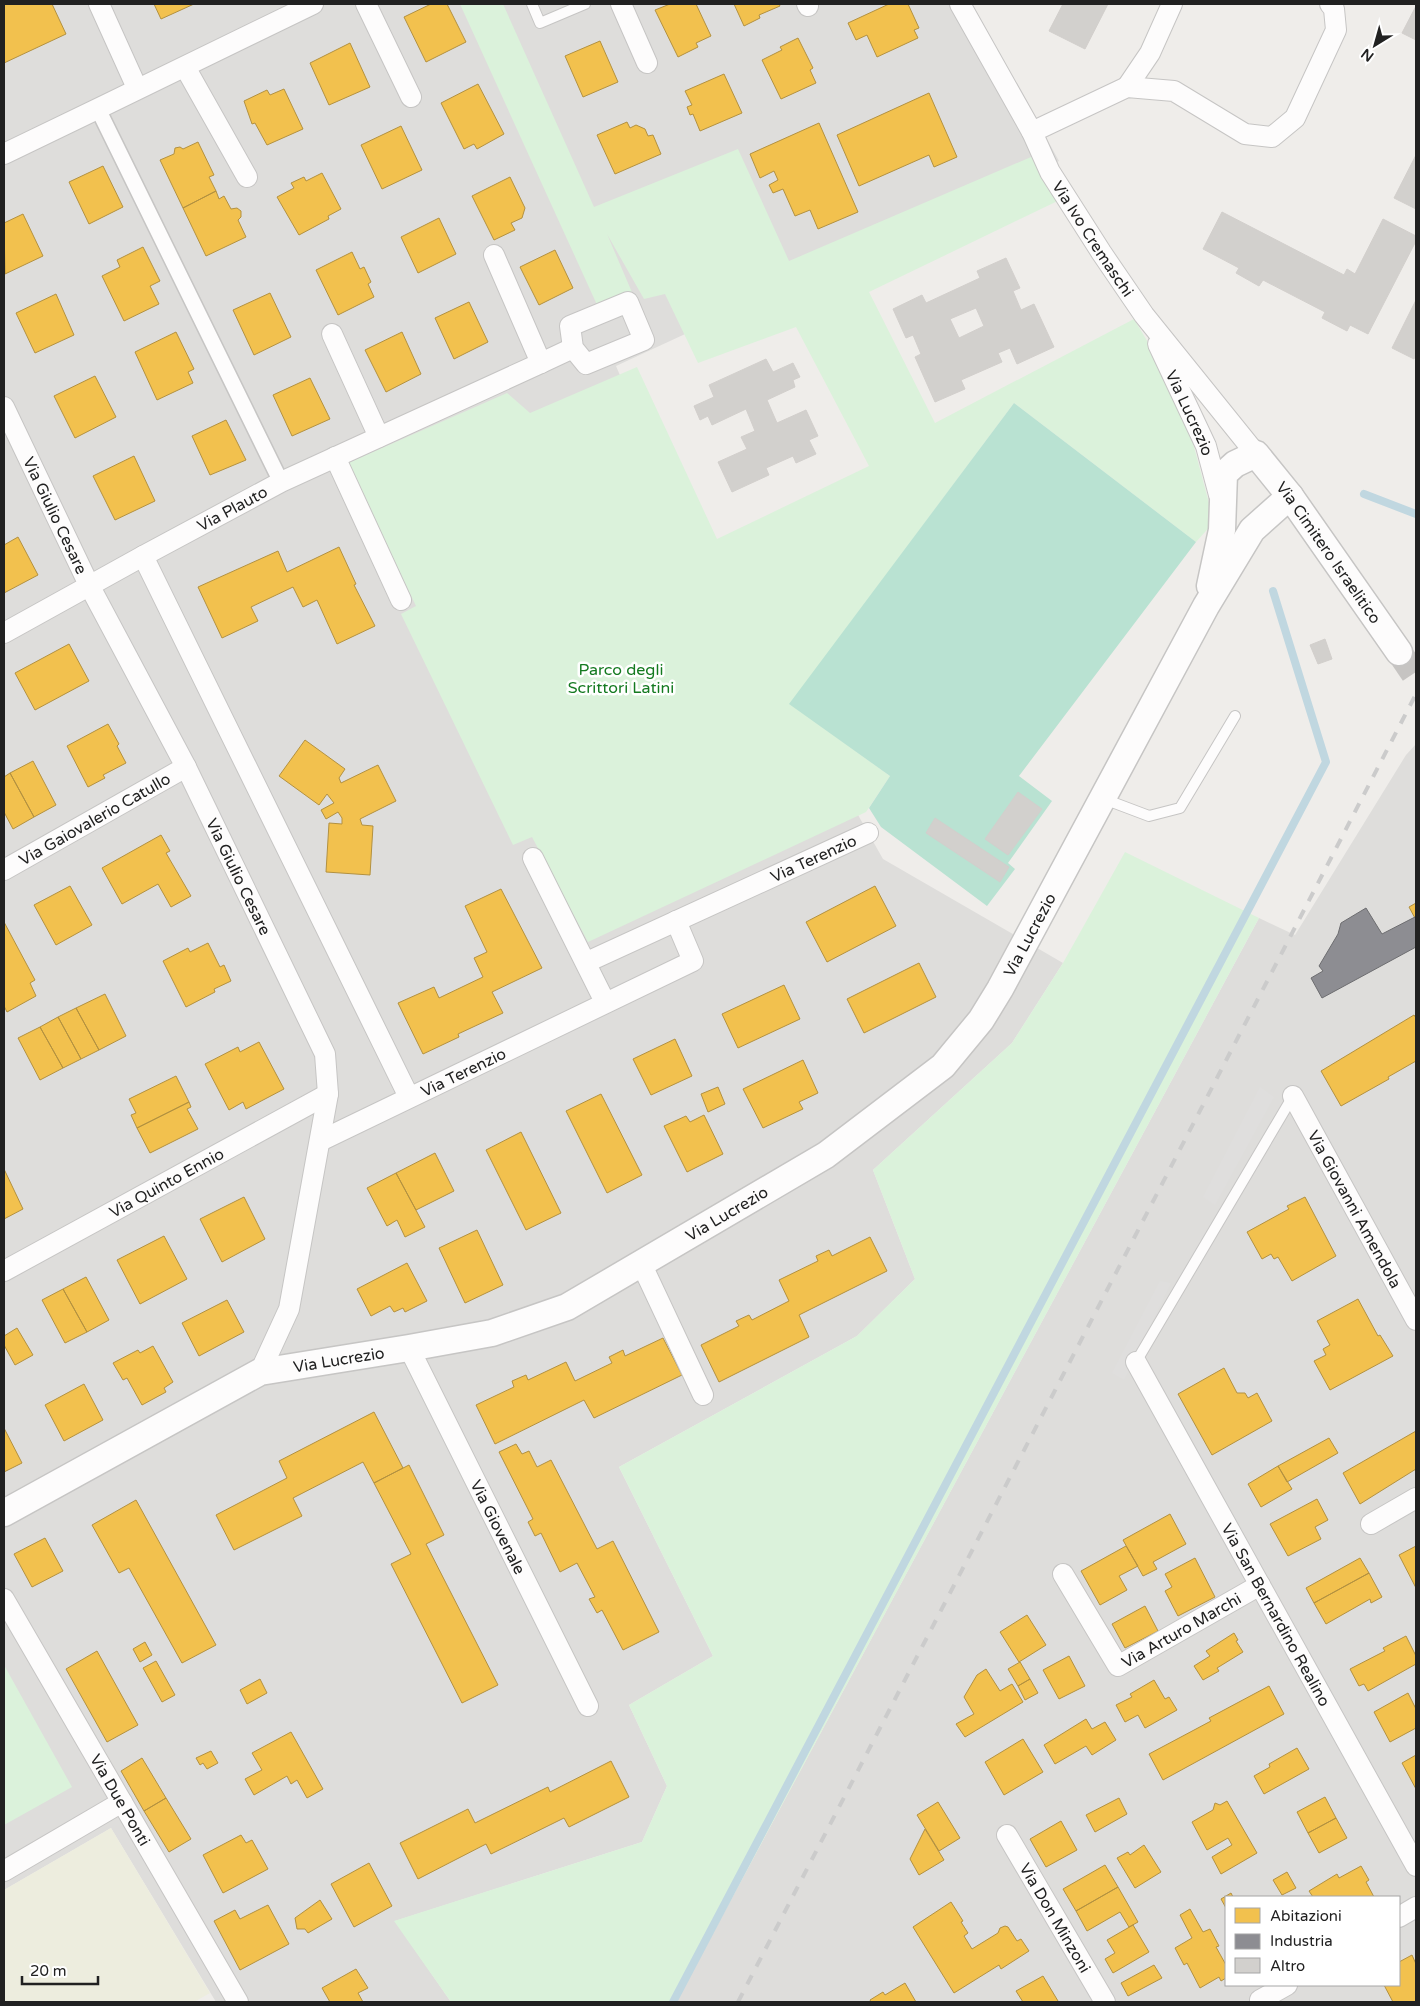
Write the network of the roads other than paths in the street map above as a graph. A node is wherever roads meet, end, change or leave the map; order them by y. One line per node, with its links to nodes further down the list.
1 (99, 4): 13 (street)
2 (313, 4): 11 (street)
3 (366, 4): 14 (street)
4 (532, 4): 5 (lane)
5 (585, 4)
6 (621, 4): 10 (street)
7 (960, 4): 16 (street, Via Ivo Cremaschi)
8 (1172, 4): 12 (street)
9 (1330, 4): 12 (street)
10 (648, 63)
11 (185, 67): 13 (street); 18 (street)
12 (1127, 87): 16 (street)
13 (137, 88): 15 (street)
14 (411, 98)
15 (98, 109): 17 (street); 28 (street)
16 (1032, 132): 20 (street, Via Ivo Cremaschi)
17 (4, 154)
18 (247, 177)
19 (494, 255): 23 (street)
20 (1144, 315): 26 (street, Via Ivo Cremaschi); 30 (street, Via Lucrezio)
21 (332, 334): 25 (street)
22 (573, 348): 23 (street, Via Plauto)
23 (541, 362): 25 (street, Via Plauto)
24 (4, 407): 32 (street, Via Giulio Cesare)
25 (380, 437): 27 (street, Via Plauto)
26 (1256, 454): 29 (street, Via Cimitero Israelitico); 30 (street, Via Lucrezio)
27 (335, 457): 28 (street, Via Plauto); 33 (street)
28 (281, 482): 31 (street, Via Plauto)
29 (1290, 496): 34 (street, Via Lucrezio); 36 (street, Via Cimitero Israelitico)
30 (1224, 514): 34 (street, Via Lucrezio)
31 (143, 556): 32 (street, Via Plauto); 48 (street)
32 (89, 585): 35 (street, Via Plauto); 38 (street, Via Giulio Cesare)
33 (401, 600)
34 (1206, 606): 39 (street, Via Lucrezio)
35 (4, 633)
36 (1399, 652)
37 (1235, 716): 39 (lane)
38 (186, 767): 42 (street, Via Gaiovalerio Catullo); 46 (street, Via Giulio Cesare)
39 (1103, 799): 50 (street, Via Lucrezio)
40 (868, 833): 43 (street, Via Terenzio)
41 (533, 858): 44 (street)
42 (4, 870)
43 (676, 921): 44 (street, Via Terenzio); 45 (street, Via Terenzio)
44 (587, 962): 45 (street)
45 (605, 1002): 48 (street, Via Terenzio)
46 (328, 1094): 49 (street, Via Giulio Cesare); 51 (street, Via Quinto Ennio)
47 (1293, 1096): 52 (street, Via Giovanni Amendola); 54 (lane)
48 (409, 1097): 49 (street, Via Terenzio)
49 (320, 1141): 55 (street, Via Giulio Cesare)
50 (641, 1264): 53 (street, Via Lucrezio); 56 (street)
51 (4, 1271)
52 (1416, 1320)
53 (409, 1348): 55 (street, Via Lucrezio); 63 (street, Via Giovenale)
54 (1136, 1362): 61 (street, Via San Bernardino Realino)
55 (260, 1372): 58 (street, Via Lucrezio)
56 (703, 1394)
57 (1416, 1498): 59 (street)
58 (4, 1513)
59 (1371, 1524)
60 (1062, 1574): 61 (street, Via Arturo Marchi)
61 (1260, 1585): 66 (street, Via San Bernardino Realino)
62 (4, 1598): 64 (street, Via Due Ponti)
63 (588, 1706)
64 (122, 1802): 67 (street); 72 (street, Via Due Ponti)
65 (1007, 1834): 73 (street, Via Don Minzoni)
66 (1416, 1866)
67 (4, 1871)
68 (1416, 1907): 69 (street)
69 (1400, 1917)
70 (1285, 1986): 71 (street)
71 (1260, 2000)
72 (238, 2002)
73 (1105, 2002)

